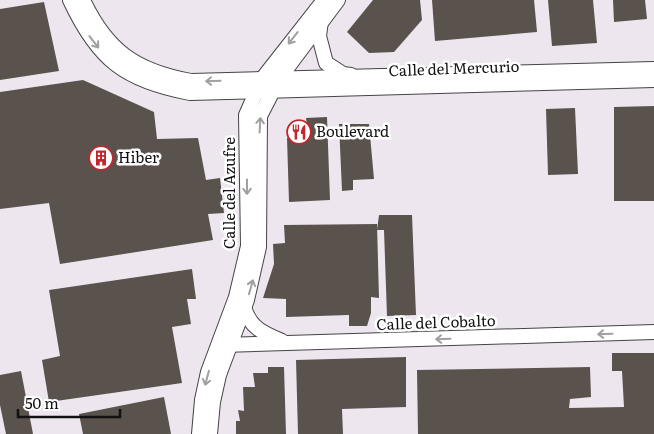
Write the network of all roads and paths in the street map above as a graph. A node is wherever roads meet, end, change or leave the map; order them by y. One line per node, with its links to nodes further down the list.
1 (70, 0): 9 (street, one-way to 9)
2 (83, 0): 9 (street, one-way to 2)
3 (324, 0): 9 (street, Calle del Azufre, one-way to 9)
4 (338, 0): 5 (street, Calle del Azufre)
5 (321, 21): 7 (street); 10 (street, Calle del Azufre)
6 (654, 70): 7 (street, Calle del Mercurio)
7 (369, 78): 10 (street, Calle del Mercurio)
8 (654, 80): 10 (street, Calle del Mercurio)
9 (258, 85): 10 (street, Calle del Mercurio); 14 (street, Calle del Azufre, one-way to 14)
10 (276, 85): 11 (street, Calle del Azufre, one-way to 10)
11 (244, 308): 13 (street); 14 (street, Calle del Azufre)
12 (654, 332): 13 (street, Calle del Cobalto, one-way to 13)
13 (287, 343): 14 (street, Calle del Cobalto)
14 (224, 345): 15 (street, Calle del Azufre, one-way to 15); 16 (street, Calle del Azufre)
15 (199, 434)
16 (210, 434)

